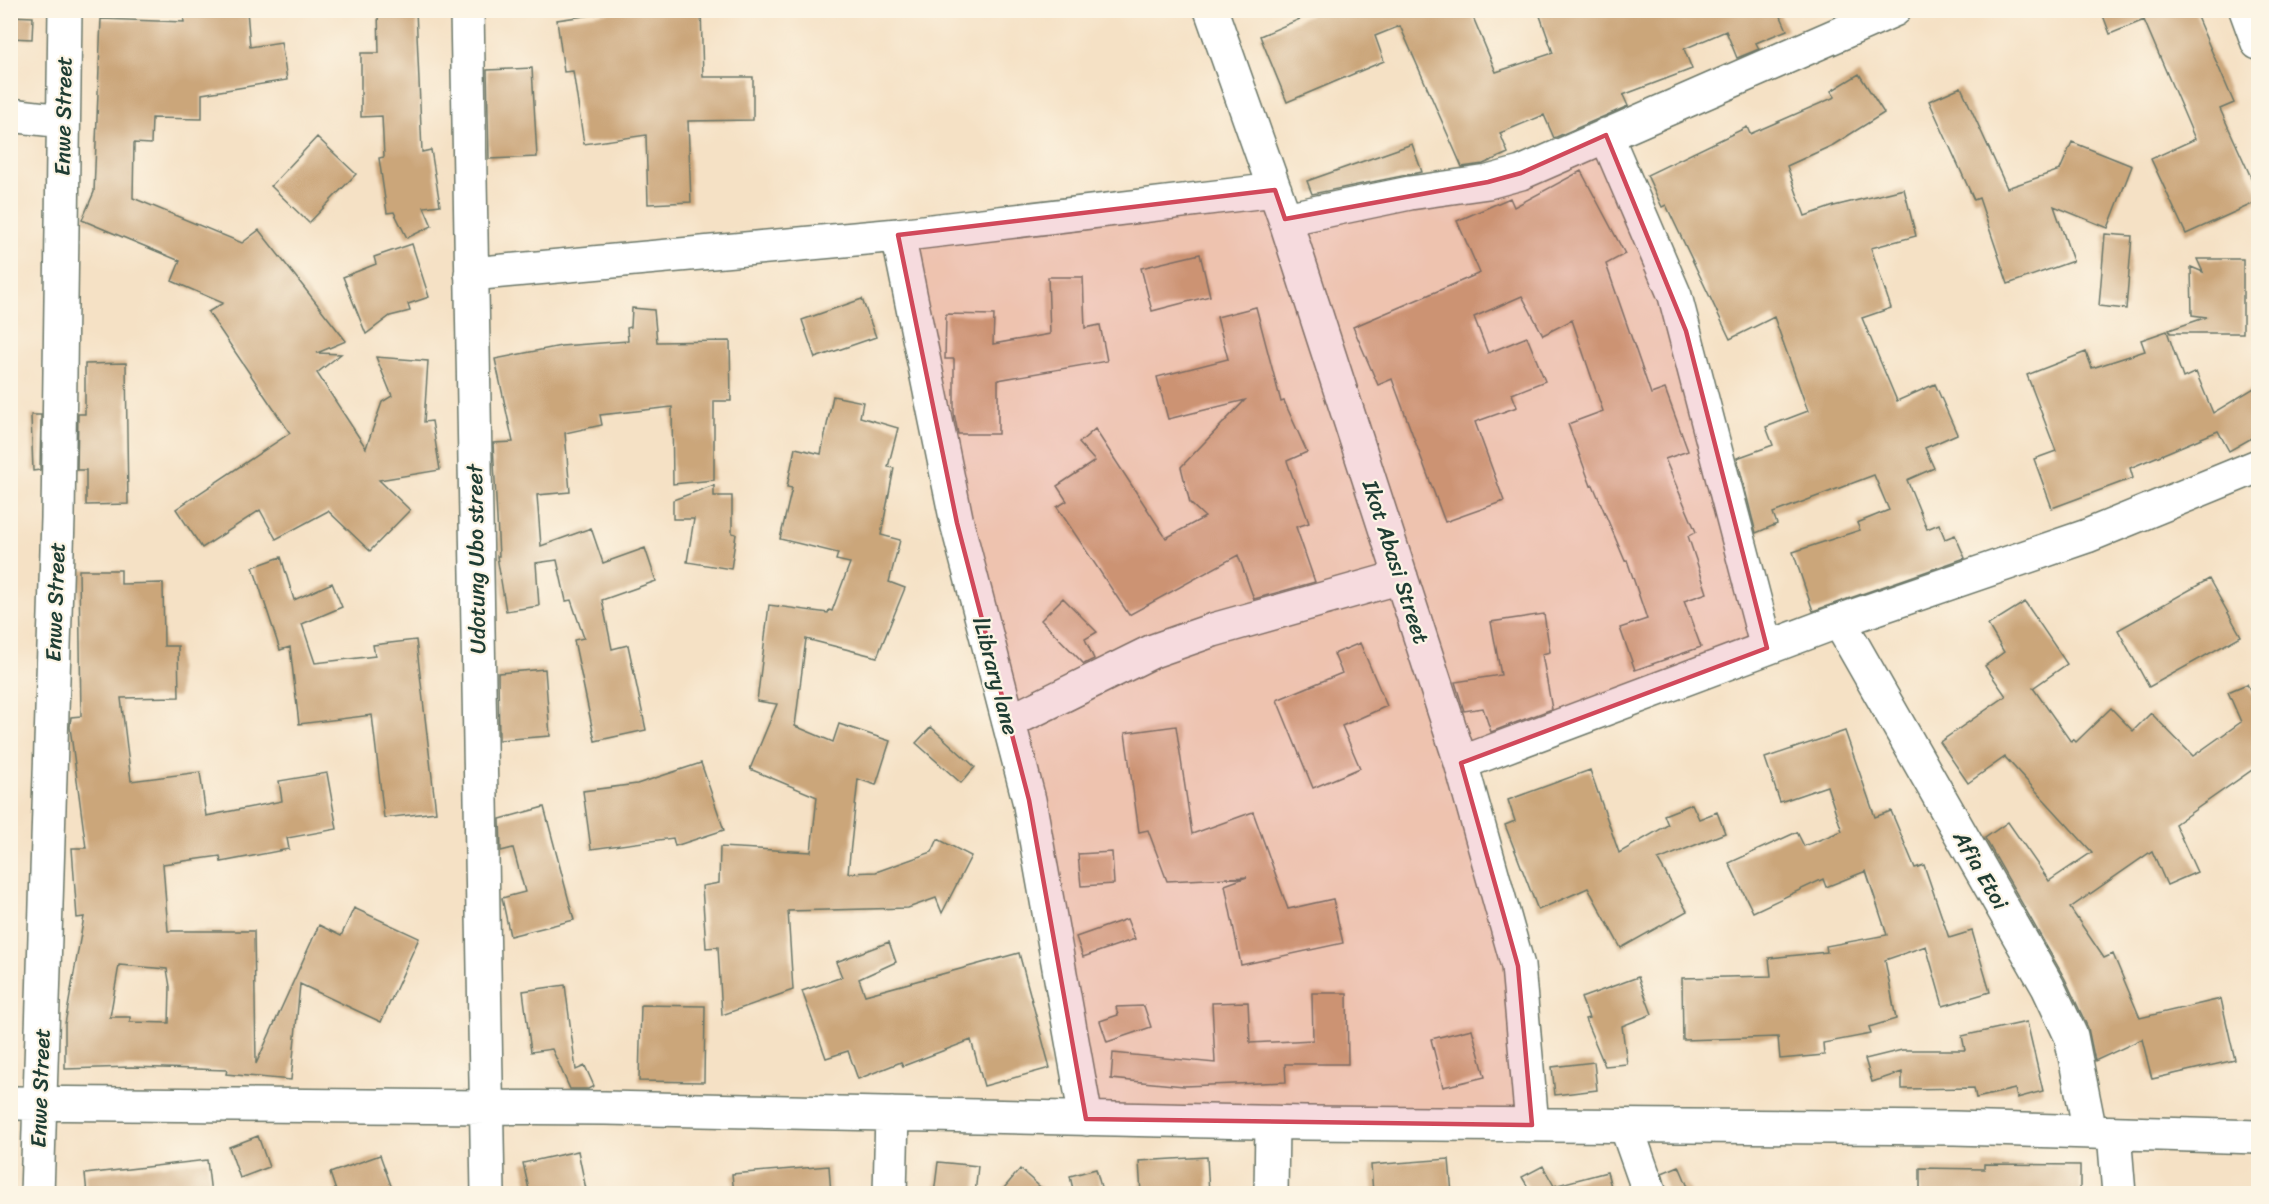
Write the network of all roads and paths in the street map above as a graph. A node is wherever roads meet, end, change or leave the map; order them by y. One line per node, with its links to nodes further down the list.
1 (65, 10): 8 (street, Enwe Street)
2 (467, 10): 12 (street, Udotung Ubo street)
3 (1211, 10): 10 (street, Ikot Abasi Street)
4 (1894, 10): 9 (street)
5 (2246, 10): 6 (street)
6 (2259, 43)
7 (10, 115): 8 (street)
8 (63, 121): 19 (street, Enwe Street)
9 (1606, 135): 10 (street); 16 (street)
10 (1280, 204): 11 (street); 14 (street, Ikot Abasi Street)
11 (898, 235): 12 (street); 17 (street, lLibrary lane)
12 (471, 274): 20 (street, Udotung Ubo street)
13 (2259, 466): 15 (street)
14 (1401, 577): 17 (street); 18 (street, Ikot Abasi Street)
15 (1839, 621): 16 (street); 26 (street, Afia Etoi)
16 (1767, 648): 18 (street)
17 (1009, 722): 22 (street, lLibrary lane)
18 (1461, 763): 24 (street, Ikot Abasi Street)
19 (25, 1103): 20 (street); 28 (street, Enwe Street)
20 (484, 1107): 21 (street); 29 (street, Udotung Ubo street)
21 (892, 1114): 22 (street); 30 (street)
22 (1086, 1119): 23 (street)
23 (1272, 1123): 24 (street); 31 (street)
24 (1532, 1125): 25 (street)
25 (1626, 1126): 26 (street); 32 (street)
26 (2102, 1133): 27 (street); 33 (street, Afia Etoi)
27 (2259, 1137)
28 (37, 1194)
29 (488, 1194)
30 (890, 1194)
31 (1271, 1194)
32 (1650, 1194)
33 (2119, 1194)

